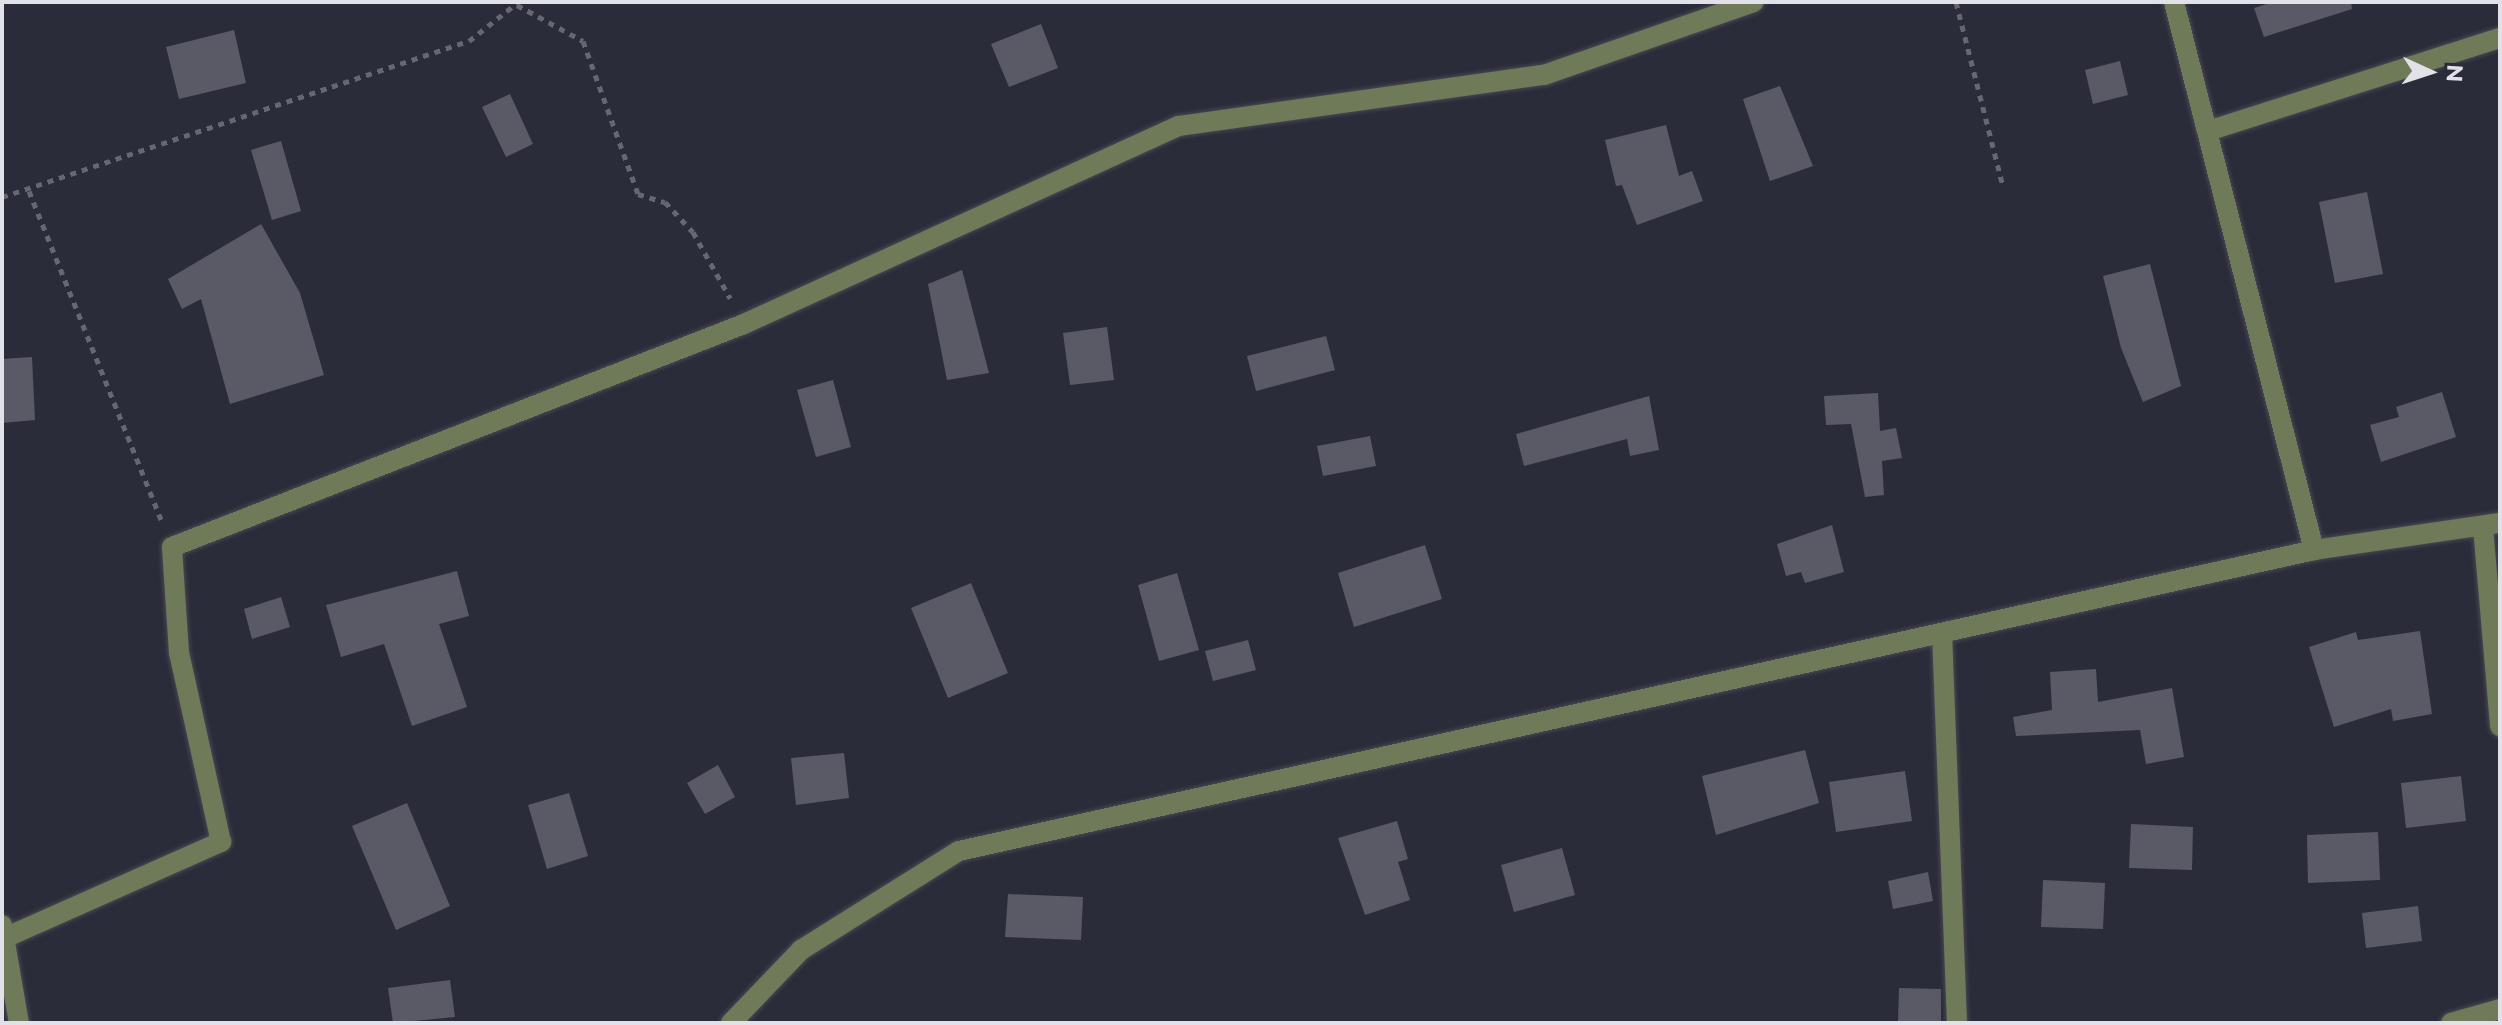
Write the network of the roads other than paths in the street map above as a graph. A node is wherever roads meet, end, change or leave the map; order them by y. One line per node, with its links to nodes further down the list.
1 (1754, 2): 9 (street)
2 (2174, 2): 4 (street)
3 (2500, 38): 4 (street)
4 (2208, 131): 6 (street)
5 (2491, 525): 6 (street); 8 (street)
6 (2314, 550): 7 (street)
7 (1942, 633): 12 (street); 13 (street)
8 (2500, 726)
9 (3, 934): 11 (street)
10 (2500, 1009): 14 (street)
11 (19, 1023)
12 (731, 1023)
13 (1957, 1023)
14 (2451, 1023)

